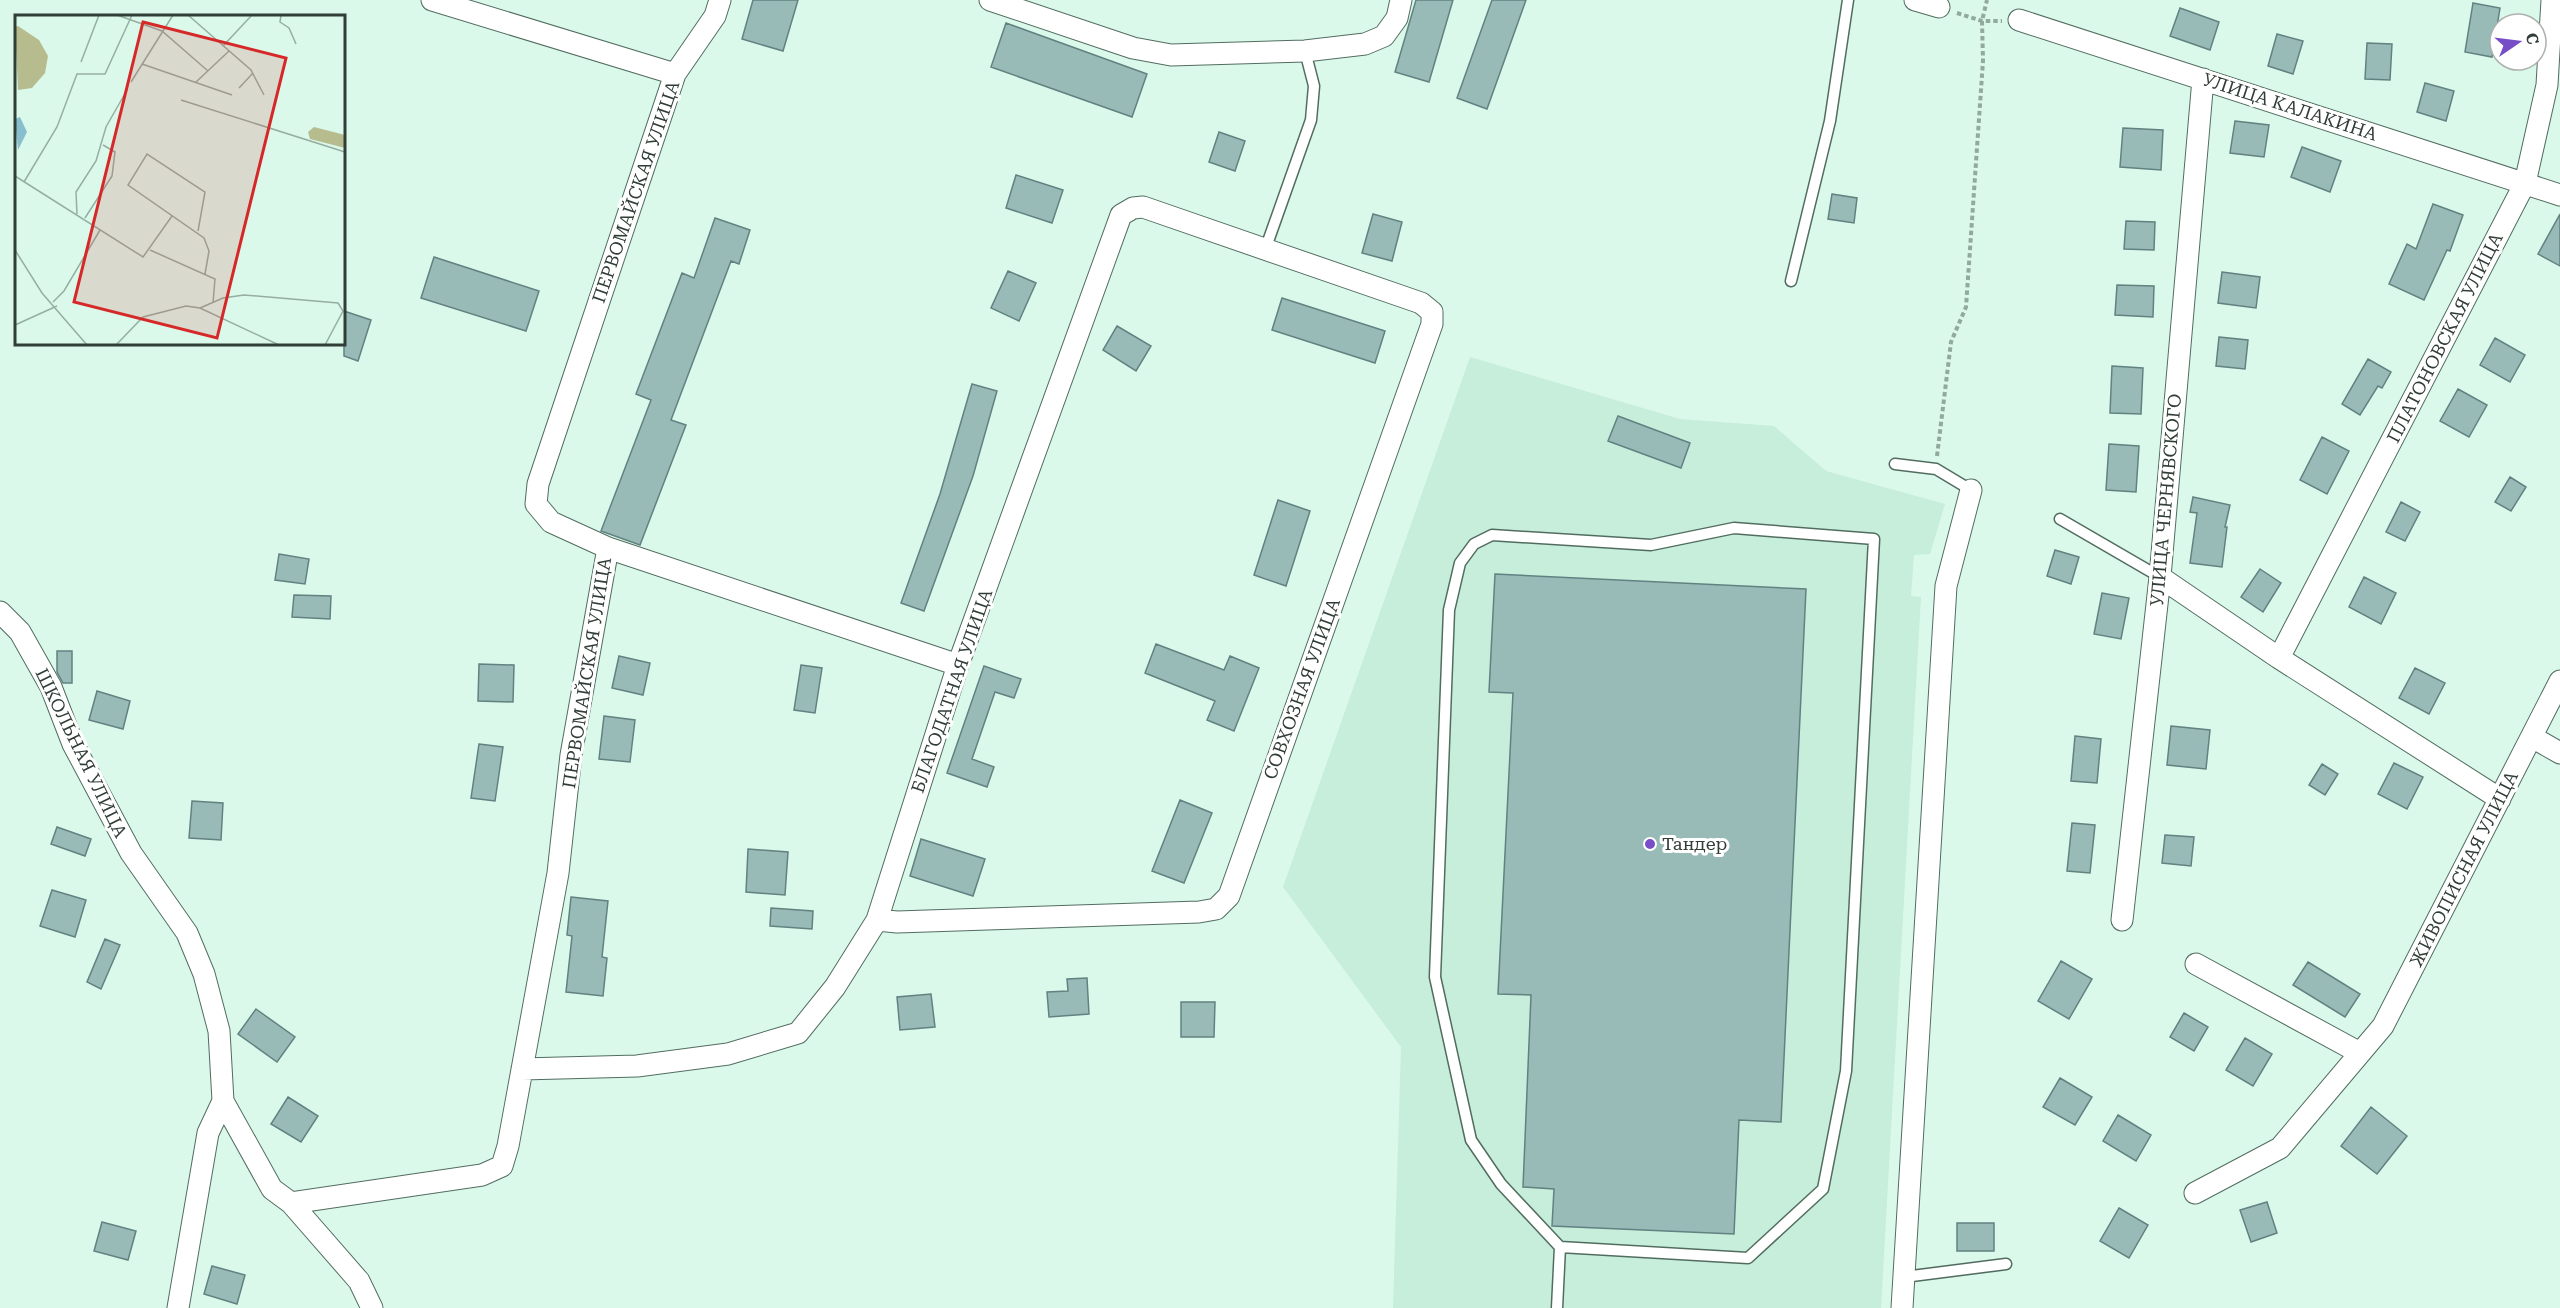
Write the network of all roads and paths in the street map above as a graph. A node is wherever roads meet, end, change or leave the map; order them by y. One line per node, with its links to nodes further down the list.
1 (432, 0): 13 (street)
2 (720, 0): 13 (street, ПЕРВОМАЙСКАЯ УЛИЦА)
3 (990, 0): 12 (street)
4 (1401, 0): 12 (street)
5 (1848, 0): 19 (lane)
6 (1915, 0): 9 (street)
7 (1987, 0): 11 (path)
8 (2552, 0): 15 (street, ПЛАТОНОВСКАЯ УЛИЦА)
9 (1939, 7): 11 (path)
10 (2019, 20): 11 (path); 14 (street, УЛИЦА КАЛАКИНА)
11 (1982, 21): 21 (path)
12 (1305, 51): 18 (lane)
13 (675, 74): 24 (street, ПЕРВОМАЙСКАЯ УЛИЦА)
14 (2202, 79): 16 (street, УЛИЦА КАЛАКИНА); 25 (street, УЛИЦА ЧЕРНЯВСКОГО)
15 (2553, 84): 16 (street, ПЛАТОНОВСКАЯ УЛИЦА)
16 (2525, 183): 17 (street, УЛИЦА КАЛАКИНА); 27 (street, ПЛАТОНОВСКАЯ УЛИЦА)
17 (2560, 195)
18 (1265, 250): 28 (street, БЛАГОДАТНАЯ УЛИЦА); 33 (street, СОВХОЗНАЯ УЛИЦА)
19 (1791, 281)
20 (1896, 464): 21 (lane)
21 (1936, 469): 22 (lane)
22 (1971, 490): 43 (street)
23 (2060, 519): 25 (lane)
24 (608, 548): 28 (street); 37 (street, ПЕРВОМАЙСКАЯ УЛИЦА)
25 (2160, 577): 27 (street); 34 (street, УЛИЦА ЧЕРНЯВСКОГО)
26 (0, 612): 38 (street, ШКОЛЬНАЯ УЛИЦА)
27 (2279, 658): 32 (street)
28 (958, 665): 33 (street, БЛАГОДАТНАЯ УЛИЦА)
29 (2560, 681): 30 (street, ЖИВОПИСНАЯ УЛИЦА)
30 (2532, 737): 31 (street); 32 (street, ЖИВОПИСНАЯ УЛИЦА)
31 (2560, 753)
32 (2500, 799): 36 (street, ЖИВОПИСНАЯ УЛИЦА)
33 (876, 920): 37 (street, БЛАГОДАТНАЯ УЛИЦА)
34 (2122, 920)
35 (2196, 964): 36 (street)
36 (2360, 1053): 39 (street, ЖИВОПИСНАЯ УЛИЦА)
37 (522, 1069): 40 (street, ПЕРВОМАЙСКАЯ УЛИЦА)
38 (223, 1101): 40 (street); 44 (street, ШКОЛЬНАЯ УЛИЦА)
39 (2195, 1193)
40 (291, 1203): 45 (street)
41 (1560, 1247): 41 (lane); 46 (lane)
42 (2006, 1264): 43 (lane)
43 (1904, 1277): 47 (street)
44 (178, 1308)
45 (372, 1308)
46 (1557, 1308)
47 (1902, 1308)

